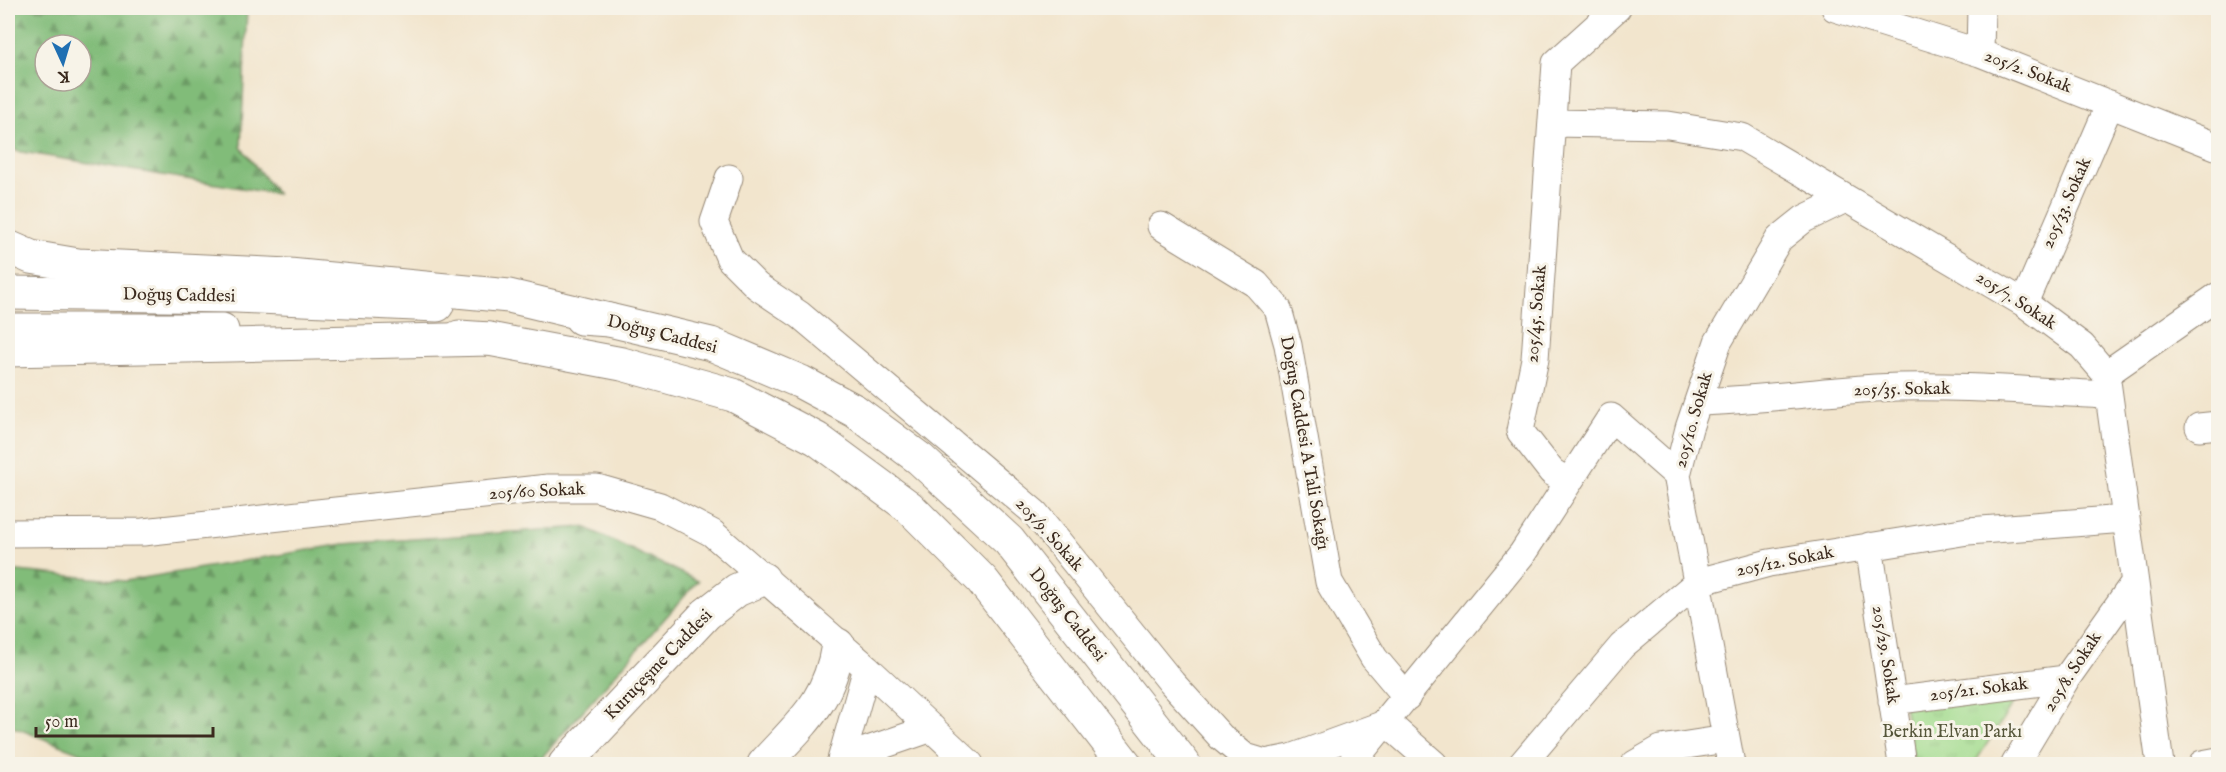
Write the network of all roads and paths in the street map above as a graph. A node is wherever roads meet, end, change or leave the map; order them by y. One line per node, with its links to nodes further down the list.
1 (1617, 8): 6 (street)
2 (1835, 8): 4 (street, 205/2. Sokak)
3 (1981, 8): 4 (street)
4 (1980, 53): 5 (street, 205/2. Sokak)
5 (2110, 104): 7 (street, 205/2. Sokak); 14 (street, 205/33. Sokak)
6 (1551, 123): 9 (street, 205/7. Sokak); 22 (street, 205/45. Sokak)
7 (2218, 147)
8 (729, 178): 34 (street, 205/9. Sokak)
9 (1845, 199): 14 (street, 205/7. Sokak); 20 (street, 205/10. Sokak)
10 (1161, 226): 32 (street, Doğuş Caddesi A Tali Sokağı)
11 (8, 247): 15 (main road)
12 (8, 293): 15 (main road, Doğuş Caddesi)
13 (2218, 297): 19 (street)
14 (2024, 303): 19 (street, 205/7. Sokak)
15 (609, 320): 43 (main road, Doğuş Caddesi)
16 (8, 330): 17 (main road, Doğuş Caddesi)
17 (489, 339): 18 (main road); 42 (main road, Doğuş Caddesi)
18 (8, 350)
19 (2106, 384): 20 (street, 205/35. Sokak); 23 (street)
20 (1698, 402): 21 (street, 205/10. Sokak)
21 (1677, 475): 22 (street); 27 (street, 205/10. Sokak)
22 (1569, 482): 32 (street)
23 (2126, 519): 25 (street, 205/12. Sokak); 28 (street)
24 (8, 533): 26 (street, 205/60 Sokak)
25 (1869, 546): 27 (street, 205/12. Sokak); 33 (street, 205/29. Sokak)
26 (763, 579): 29 (street, 205/60 Sokak); 39 (main road, Kuruçeşme Caddesi)
27 (1698, 582): 36 (street, 205/10. Sokak); 46 (street, 205/12. Sokak)
28 (2134, 583): 31 (street, 205/8. Sokak); 50 (street)
29 (838, 645): 30 (street, 205/60 Sokak); 40 (main road)
30 (867, 668): 35 (street, 205/60 Sokak); 38 (street)
31 (2066, 679): 33 (street, 205/21. Sokak); 49 (street, 205/8. Sokak)
32 (1407, 697): 34 (street)
33 (1892, 701): 48 (street, 205/29. Sokak)
34 (1387, 723): 44 (street); 45 (street)
35 (932, 728): 38 (street); 41 (street, 205/60 Sokak)
36 (1728, 752): 47 (street)
37 (2218, 761): 51 (street)
38 (841, 762)
39 (565, 765)
40 (764, 765)
41 (970, 765)
42 (1125, 765)
43 (1184, 765)
44 (1351, 765)
45 (1434, 765)
46 (1522, 765)
47 (1635, 765)
48 (1902, 765)
49 (2015, 765)
50 (2160, 765)
51 (2202, 765)

